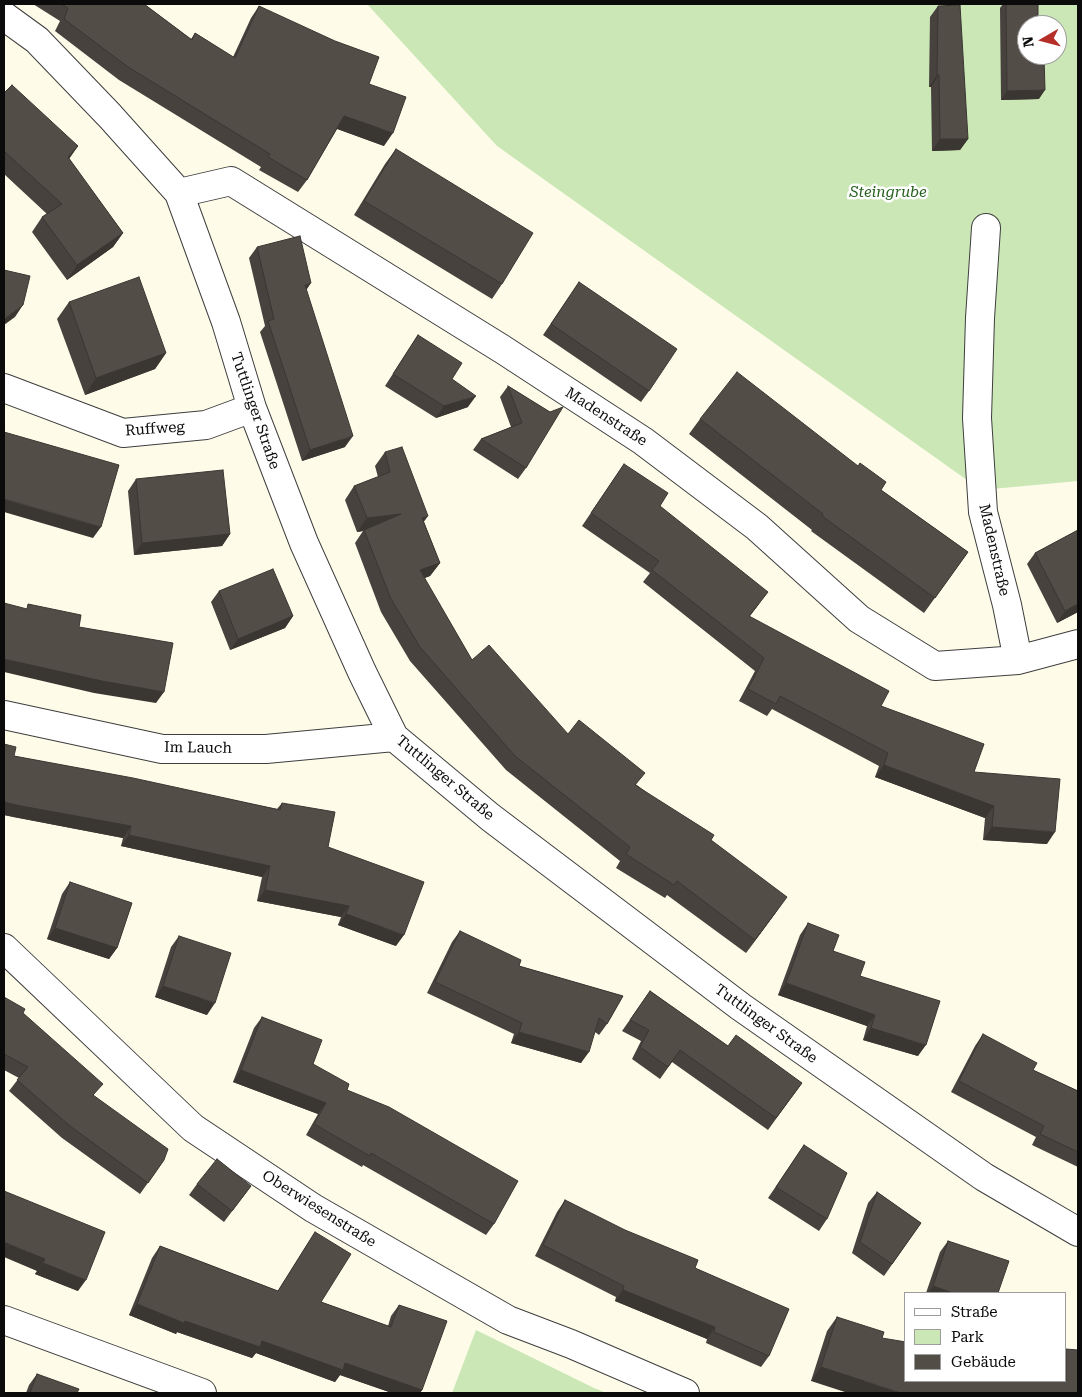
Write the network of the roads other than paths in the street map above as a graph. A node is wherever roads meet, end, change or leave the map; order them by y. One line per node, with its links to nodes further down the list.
1 (4, 16): 2 (street, Tuttlinger Straße)
2 (179, 193): 5 (street, Tuttlinger Straße); 7 (street, Madenstraße)
3 (986, 228): 7 (street, Madenstraße)
4 (4, 388): 5 (street, Ruffweg)
5 (252, 408): 9 (street, Tuttlinger Straße)
6 (1078, 644): 7 (street, Madenstraße)
7 (1018, 660)
8 (4, 715): 9 (street, Im Lauch)
9 (394, 737): 11 (street, Tuttlinger Straße)
10 (4, 948): 14 (street, Oberwiesenstraße)
11 (1078, 1232)
12 (4, 1320): 13 (street)
13 (202, 1393)
14 (685, 1393)

